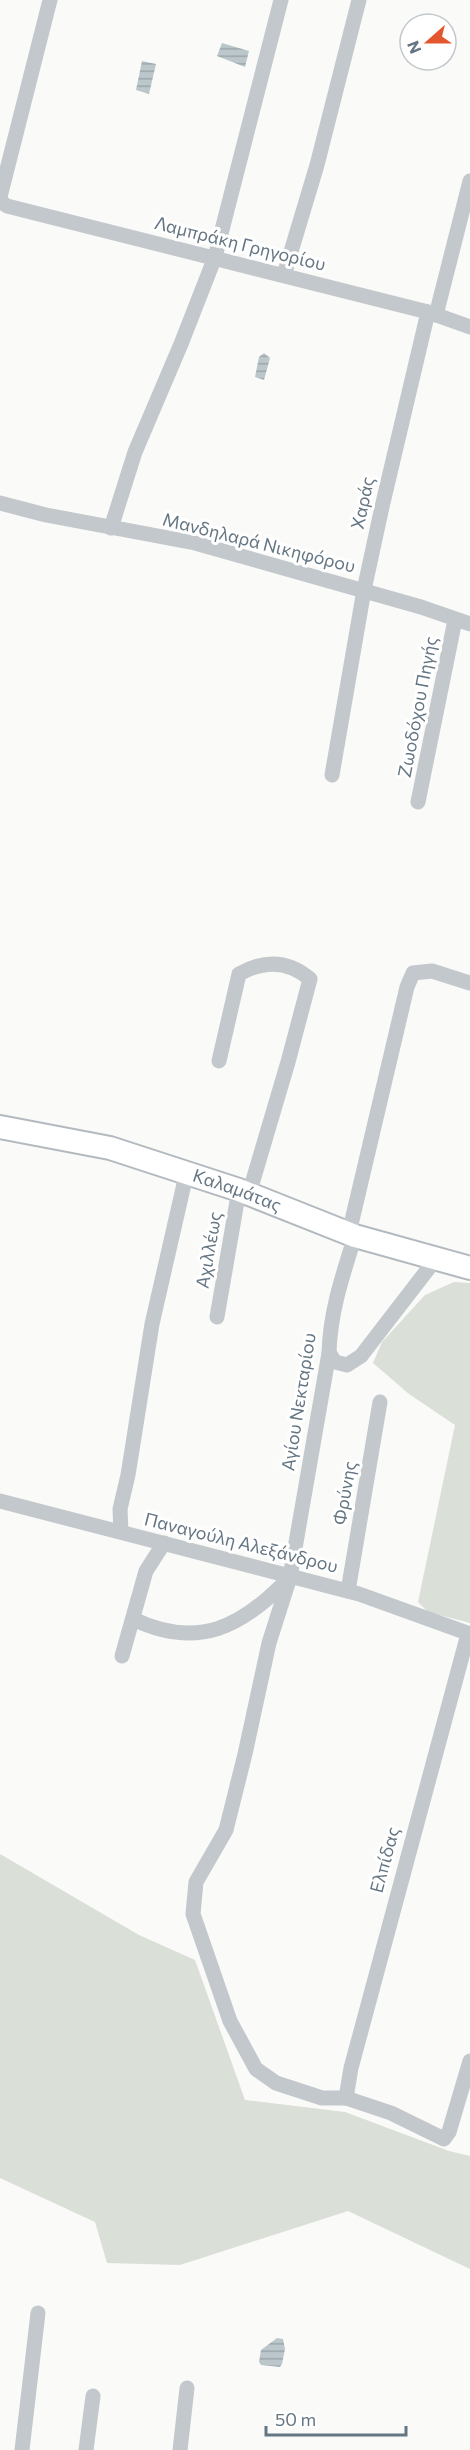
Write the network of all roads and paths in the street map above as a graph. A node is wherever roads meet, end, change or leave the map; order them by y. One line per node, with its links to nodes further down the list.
1 (50, 0): 5 (street)
2 (281, 0): 6 (street)
3 (359, 0): 7 (street)
4 (470, 181): 8 (street, Χαράς)
5 (0, 199): 6 (street, Λαμπράκη Γρηγορίου)
6 (215, 257): 7 (street, Λαμπράκη Γρηγορίου); 11 (street)
7 (284, 275): 8 (street, Λαμπράκη Γρηγορίου)
8 (432, 314): 9 (street, Λαμπράκη Γρηγορίου); 12 (street, Χαράς)
9 (470, 327)
10 (0, 503): 11 (street, Μανδηλαρά Νικηφόρου)
11 (111, 528): 12 (street, Μανδηλαρά Νικηφόρου)
12 (364, 590): 13 (street, Μανδηλαρά Νικηφόρου); 14 (street, Χαράς)
13 (462, 622): 15 (street, Ζωοδόχου Πηγής)
14 (332, 775)
15 (418, 802)
16 (470, 983): 21 (street, Αγίου Νεκταρίου)
17 (219, 1061): 20 (street, Αχιλλέως)
18 (0, 1127): 19 (street, Καλαμάτας)
19 (187, 1171): 20 (street, Καλαμάτας); 28 (street)
20 (244, 1192): 21 (street, Καλαμάτας); 24 (street, Αχιλλέως)
21 (352, 1234): 22 (street, Καλαμάτας); 25 (street, Αγίου Νεκταρίου)
22 (435, 1260): 23 (street, Καλαμάτας); 25 (street)
23 (470, 1268)
24 (217, 1317)
25 (329, 1353): 30 (street, Αγίου Νεκταρίου)
26 (380, 1402): 31 (street, Φρύνης)
27 (0, 1501): 28 (street, Παναγούλη Αλεξάνδρου)
28 (121, 1532): 29 (street, Παναγούλη Αλεξάνδρου)
29 (164, 1544): 30 (street, Παναγούλη Αλεξάνδρου); 32 (street)
30 (290, 1577): 31 (street, Παναγούλη Αλεξάνδρου); 32 (street); 36 (street, Αγίου Νεκταρίου)
31 (348, 1591): 33 (street, Παναγούλη Αλεξάνδρου)
32 (133, 1619): 34 (street)
33 (469, 1634): 36 (street, Ελπίδας)
34 (122, 1656)
35 (470, 2061): 36 (street, Αγίου Νεκταρίου)
36 (346, 2098)
37 (38, 2313): 40 (street)
38 (187, 2388): 42 (street)
39 (93, 2396): 41 (street)
40 (22, 2450)
41 (86, 2450)
42 (180, 2450)

